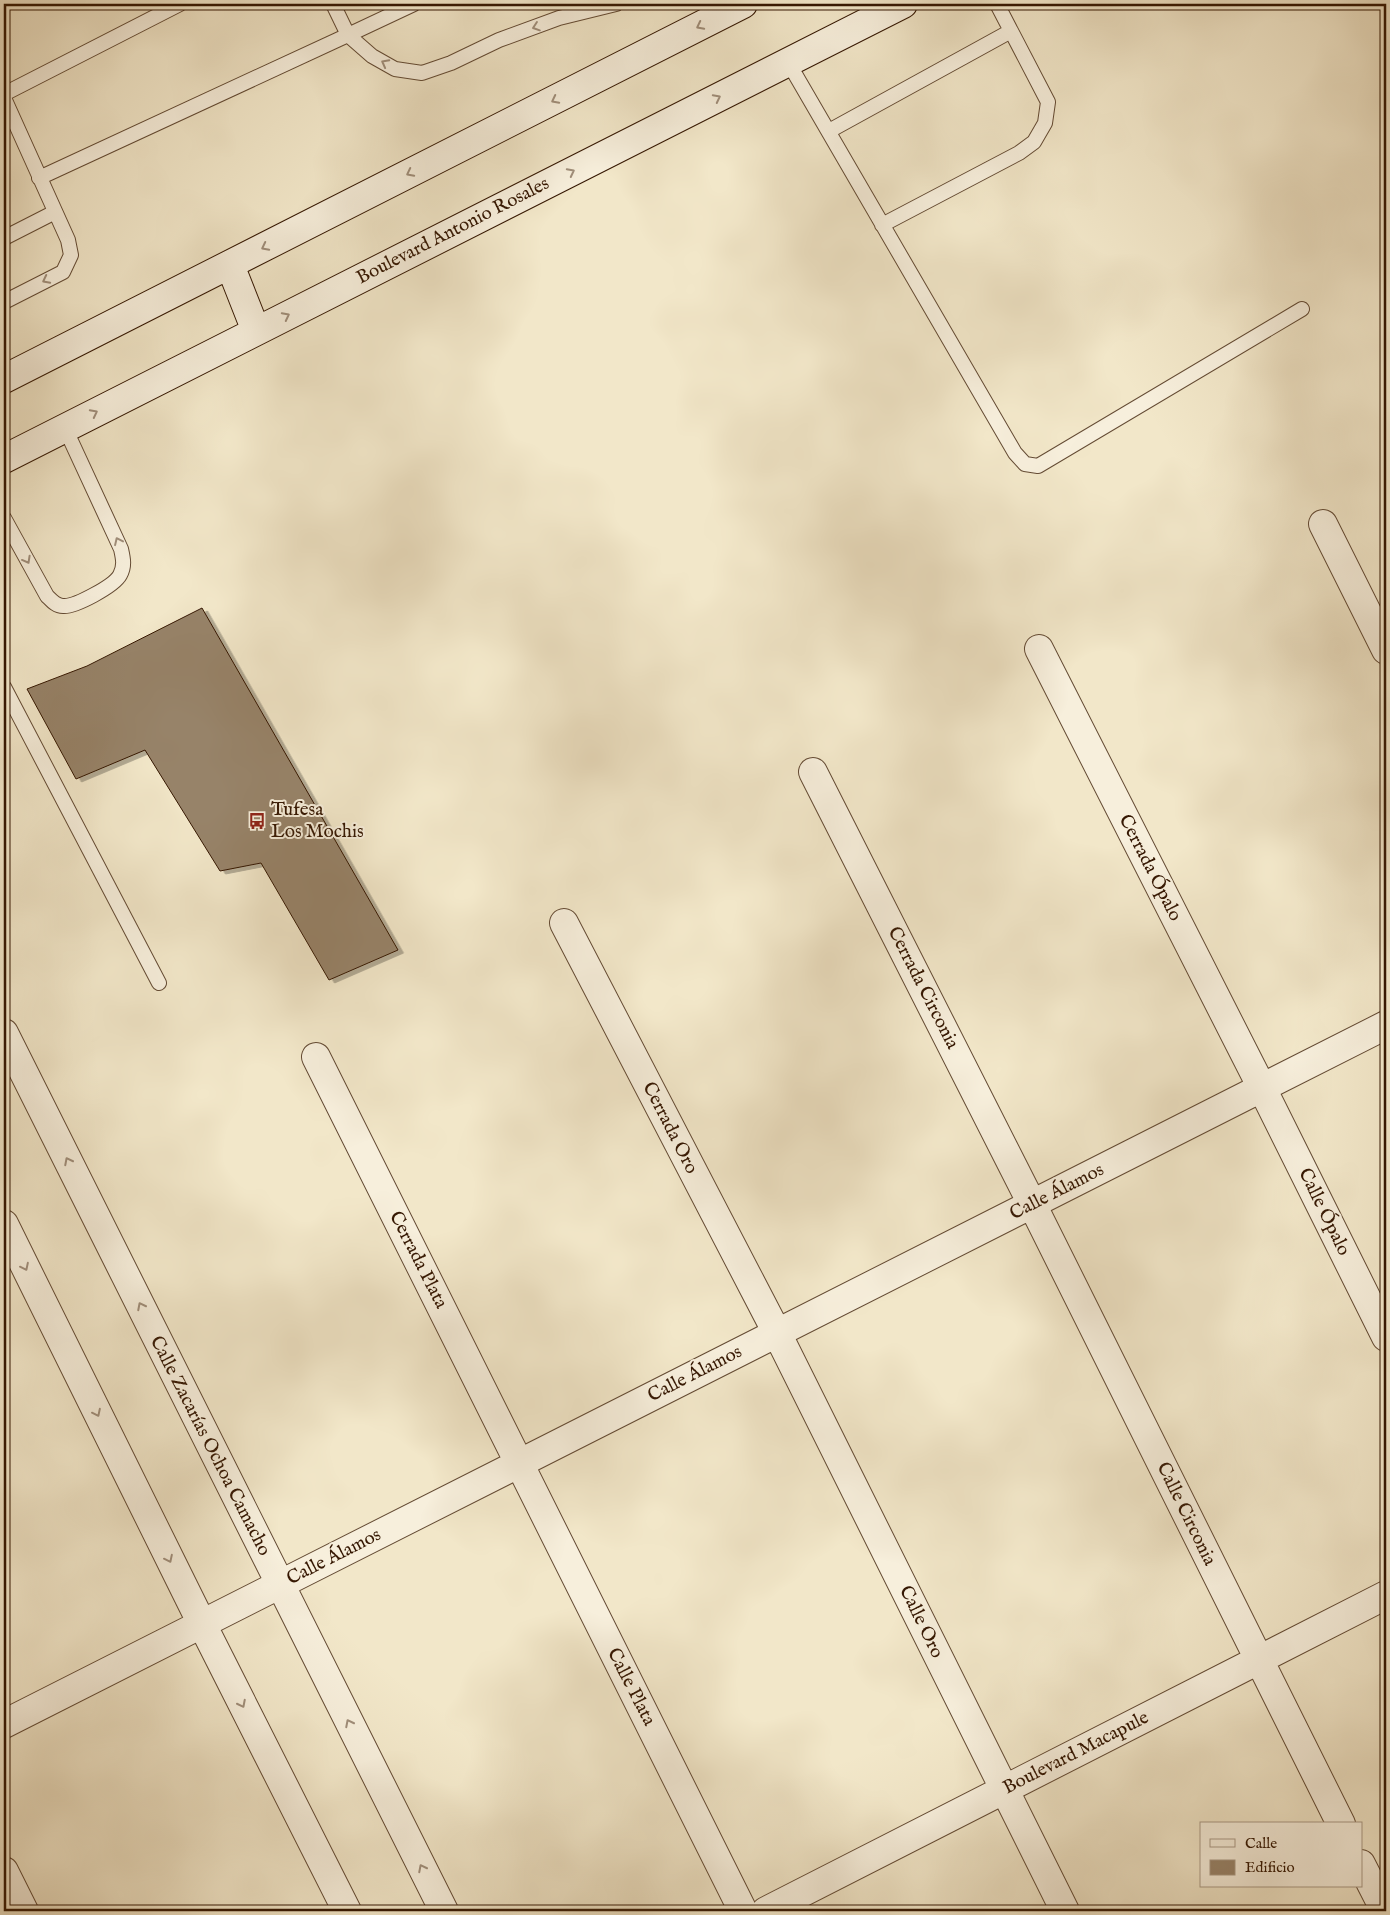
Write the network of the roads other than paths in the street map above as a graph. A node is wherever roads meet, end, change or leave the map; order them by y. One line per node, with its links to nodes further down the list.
1 (180, 4): 11 (lane)
2 (333, 4): 9 (lane)
3 (414, 4): 9 (lane)
4 (616, 4): 9 (lane, one-way to 9)
5 (743, 4): 18 (street, one-way to 18)
6 (903, 4): 10 (street, Boulevard Antonio Rosales)
7 (997, 4): 8 (lane)
8 (1011, 31): 13 (lane); 16 (lane)
9 (348, 35): 14 (lane)
10 (788, 62): 13 (lane); 21 (street, Boulevard Antonio Rosales, one-way to 10)
11 (4, 94)
12 (4, 98): 14 (lane)
13 (829, 131): 16 (lane)
14 (39, 178): 15 (lane)
15 (55, 212): 17 (lane); 19 (lane, one-way to 19)
16 (882, 225): 20 (lane)
17 (4, 238)
18 (230, 265): 21 (street); 22 (street)
19 (4, 302)
20 (1302, 309)
21 (256, 332): 23 (street, Boulevard Antonio Rosales, one-way to 21)
22 (4, 379)
23 (65, 428): 24 (street, Boulevard Antonio Rosales); 25 (lane, one-way to 23)
24 (4, 459)
25 (4, 518)
26 (1323, 524): 28 (street)
27 (1039, 649): 36 (street, Cerrada Ópalo)
28 (1386, 650)
29 (4, 687): 32 (lane)
30 (813, 772): 37 (street, Cerrada Circonia)
31 (564, 923): 39 (street, Cerrada Oro)
32 (159, 982)
33 (1386, 1025): 36 (street, Calle Álamos)
34 (4, 1033): 42 (street, Calle Zacarías Ochoa Camacho, one-way to 34)
35 (316, 1058): 41 (street, Cerrada Plata)
36 (1262, 1088): 37 (street, Calle Álamos); 40 (street, Calle Ópalo)
37 (1032, 1204): 39 (street, Calle Álamos); 45 (street, Calle Circonia)
38 (4, 1224): 44 (street, one-way to 44)
39 (777, 1333): 41 (street, Calle Álamos); 47 (street, Calle Oro)
40 (1386, 1337)
41 (519, 1463): 42 (street, Calle Álamos); 54 (street, Calle Plata)
42 (280, 1585): 44 (street, Calle Álamos); 53 (street, Calle Zacarías Ochoa Camacho, one-way to 42)
43 (1386, 1595): 45 (street, Boulevard Macapule)
44 (202, 1624): 46 (street, Calle Álamos); 52 (street, one-way to 52)
45 (1258, 1660): 47 (street, Boulevard Macapule); 48 (street, Calle Circonia)
46 (4, 1724)
47 (1005, 1790): 55 (street, Boulevard Macapule); 56 (street, Calle Oro)
48 (1340, 1822)
49 (1362, 1866): 57 (street)
50 (4, 1871): 51 (street)
51 (24, 1911)
52 (346, 1911)
53 (444, 1911)
54 (743, 1911)
55 (766, 1911)
56 (1065, 1911)
57 (1385, 1911)

